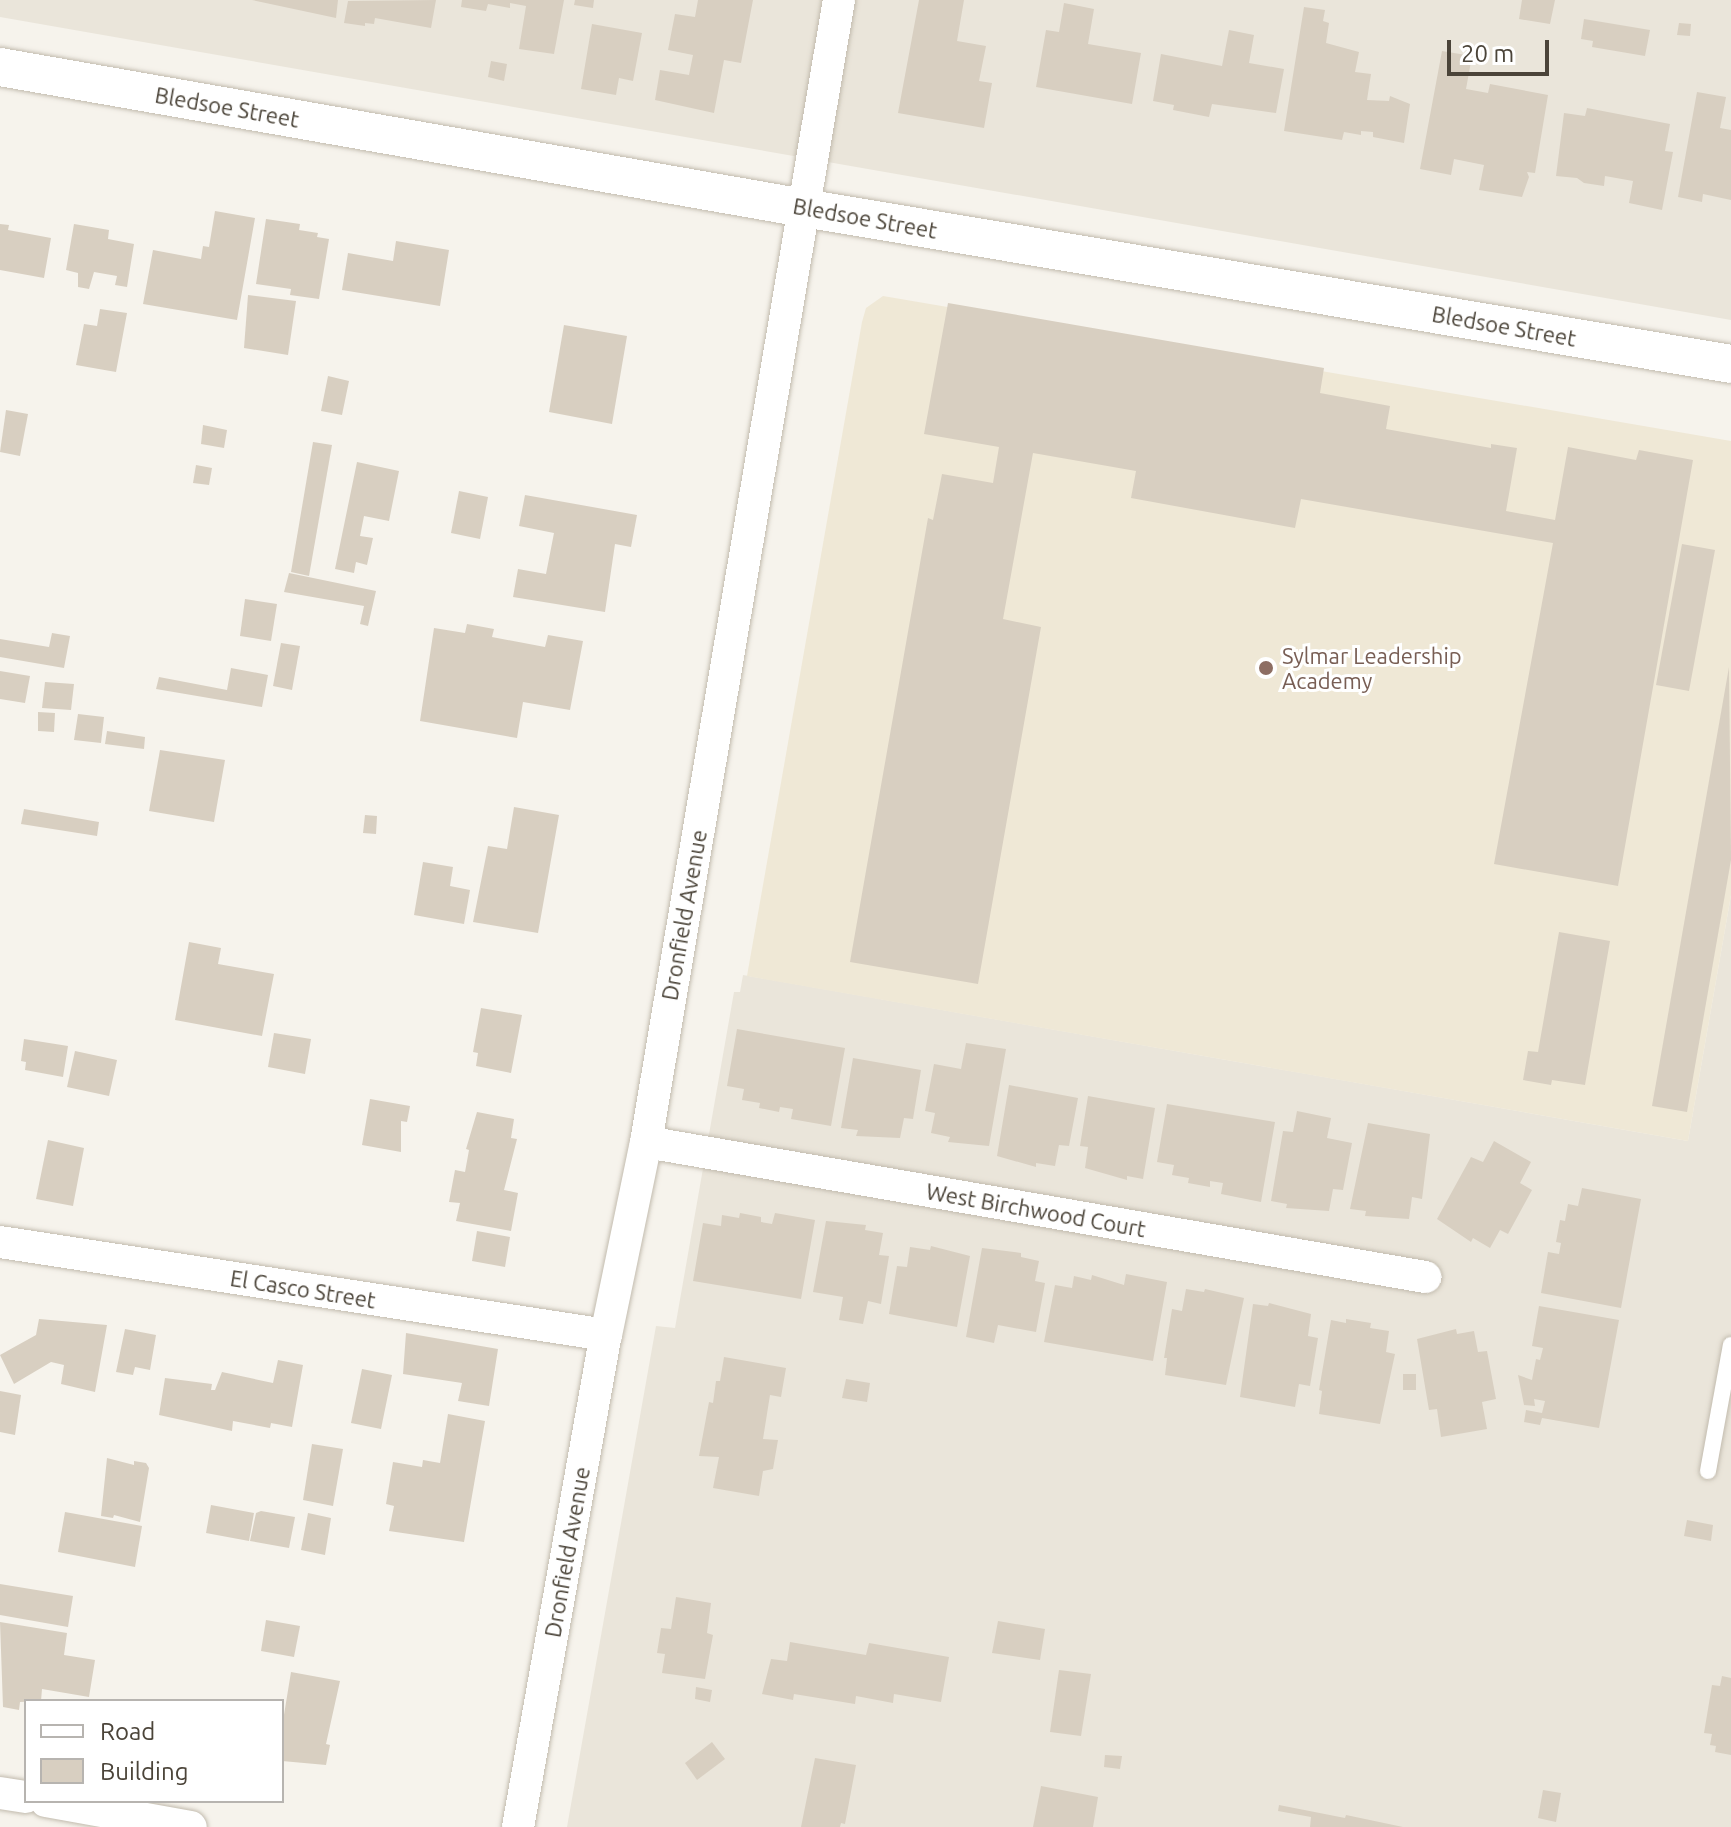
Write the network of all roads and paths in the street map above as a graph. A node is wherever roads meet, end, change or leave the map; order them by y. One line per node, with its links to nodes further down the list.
1 (839, 0): 3 (street, Dronfield Avenue)
2 (0, 67): 3 (street, Bledsoe Street)
3 (804, 208): 4 (street, Bledsoe Street); 5 (street, Dronfield Avenue)
4 (1731, 364)
5 (646, 1142): 7 (street, West Birchwood Court); 8 (street, Dronfield Avenue)
6 (0, 1242): 8 (street, El Casco Street)
7 (1425, 1277)
8 (606, 1335): 15 (street, Dronfield Avenue)
9 (1731, 1345): 10 (lane)
10 (1708, 1471)
11 (0, 1793): 12 (street)
12 (24, 1797)
13 (57, 1803): 14 (street)
14 (191, 1827)
15 (518, 1827)

